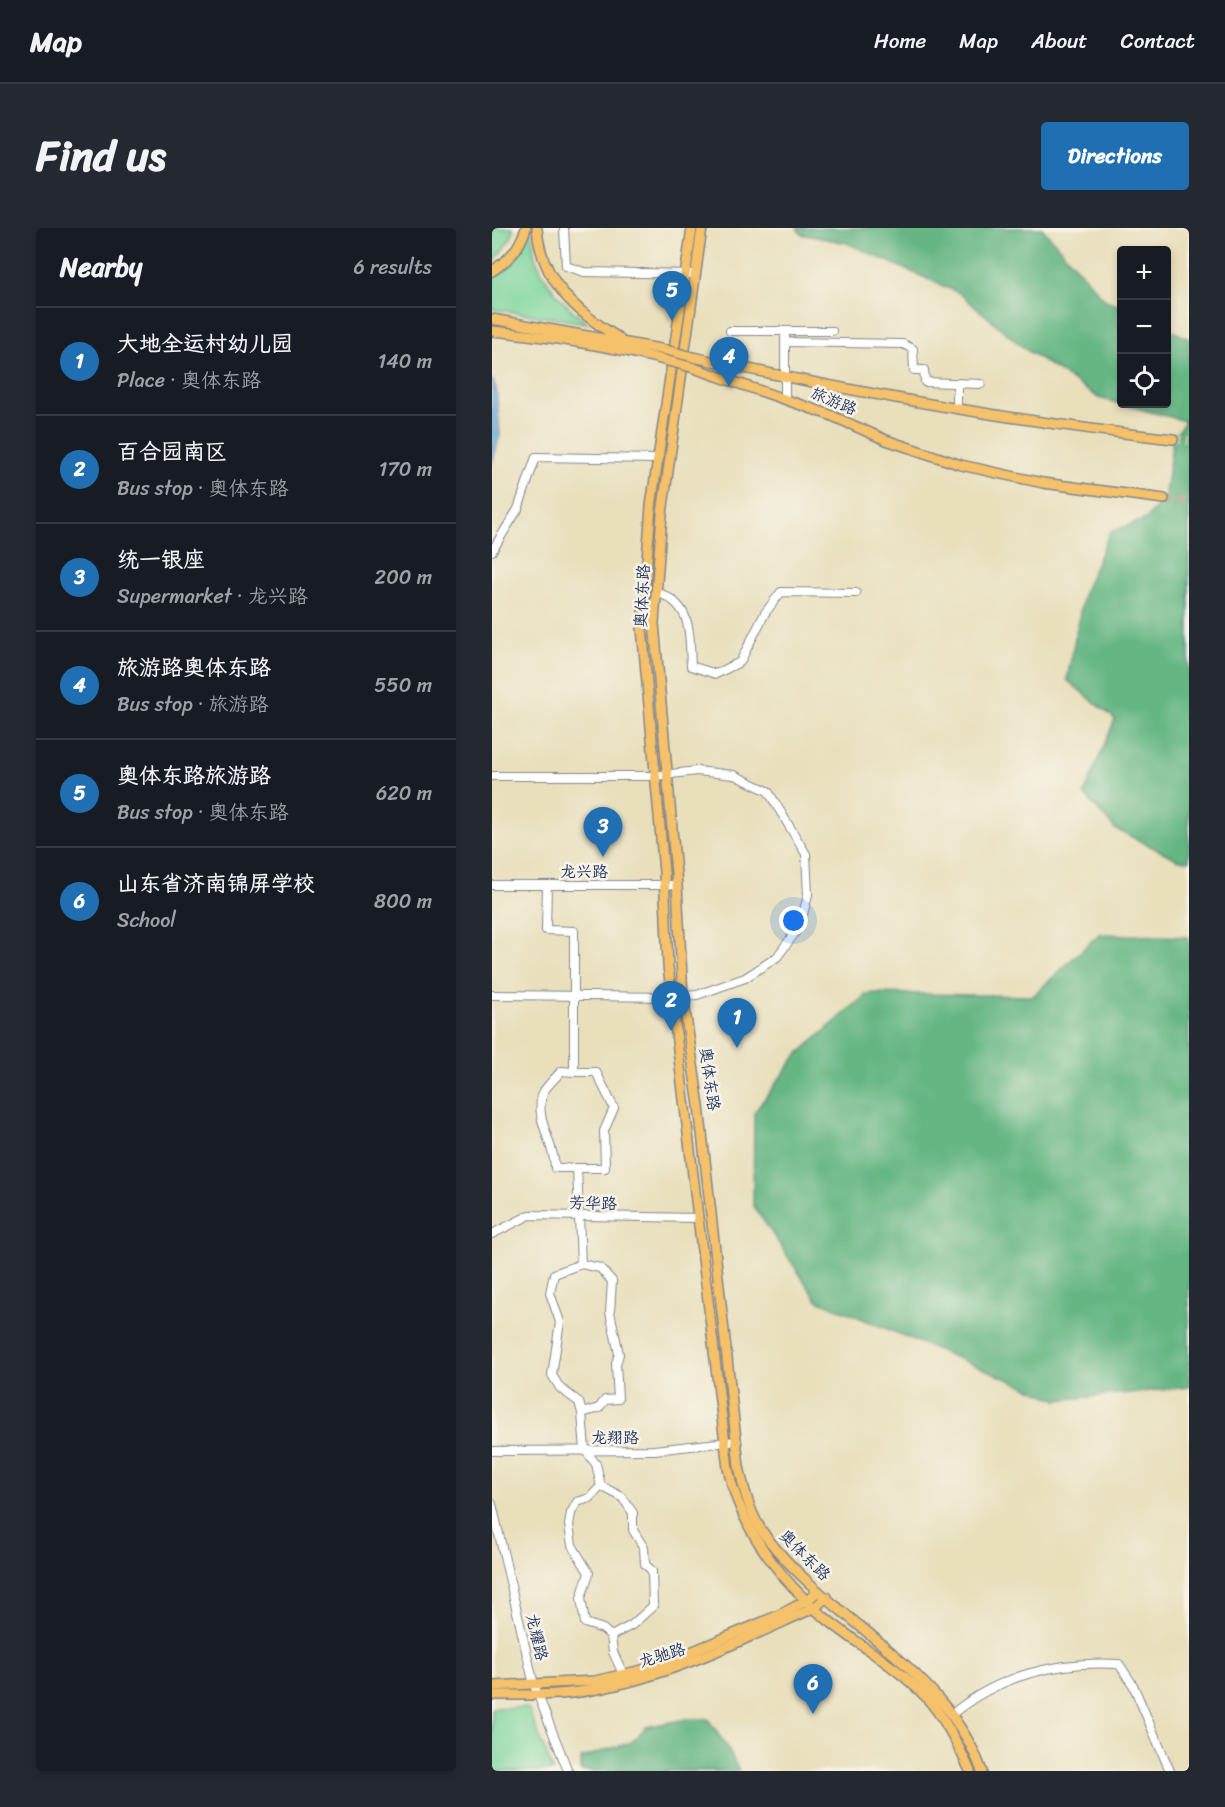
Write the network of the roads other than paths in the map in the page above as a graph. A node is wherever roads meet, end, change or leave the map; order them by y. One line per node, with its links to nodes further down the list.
1 (526, 228): 6 (main road)
2 (537, 228): 13 (main road)
3 (564, 228): 7 (street)
4 (692, 228): 7 (main road)
5 (702, 228): 7 (main road, 奥体东路)
6 (492, 272)
7 (690, 273): 21 (main road); 24 (main road, 奥体东路)
8 (492, 319): 13 (main road, 旅游路)
9 (497, 331): 18 (main road, 旅游路, bridge)
10 (730, 331): 11 (street)
11 (786, 331): 12 (street); 14 (street)
12 (832, 331)
13 (624, 341): 15 (main road, 旅游路, bridge)
14 (785, 342): 15 (street); 16 (street)
15 (785, 376): 18 (street); 19 (main road, 旅游路)
16 (957, 384): 17 (street); 19 (street)
17 (981, 384)
18 (785, 398): 22 (main road, 旅游路)
19 (957, 409): 20 (main road, 旅游路)
20 (1173, 439)
21 (658, 459): 23 (street); 28 (main road)
22 (1164, 499)
23 (492, 551)
24 (656, 592): 25 (street); 26 (main road, 奥体东路)
25 (856, 593)
26 (666, 773): 28 (street); 32 (main road, 奥体东路); 34 (street)
27 (492, 776): 28 (street)
28 (654, 776): 31 (main road)
29 (492, 885): 30 (street, 龙兴路)
30 (547, 885): 31 (street, 龙兴路); 36 (street)
31 (663, 885): 32 (street, 龙兴路); 35 (main road)
32 (677, 885): 34 (main road, 奥体东路)
33 (492, 995): 35 (street)
34 (683, 996): 35 (street); 43 (main road, 奥体东路)
35 (671, 997): 39 (main road)
36 (574, 1072): 37 (street); 37 (street)
37 (577, 1168): 38 (street)
38 (578, 1216): 39 (street, 芳华路); 40 (street, 芳华路); 41 (street)
39 (698, 1218): 44 (main road)
40 (492, 1234)
41 (581, 1264): 42 (street); 42 (street)
42 (582, 1413): 45 (street)
43 (737, 1441): 44 (street, 龙翔路); 49 (main road, 奥体东路)
44 (724, 1443): 45 (street, 龙翔路); 50 (main road)
45 (585, 1450): 46 (street, 龙翔路); 47 (street)
46 (492, 1451)
47 (601, 1486): 52 (street); 52 (street)
48 (492, 1504): 54 (street, 龙耀路)
49 (823, 1594): 50 (main road, 龙驰路); 51 (main road, 龙驰路); 58 (main road, 奥体东路)
50 (808, 1600): 51 (main road); 53 (main road, 龙驰路)
51 (814, 1608): 57 (main road, 龙驰路); 60 (main road)
52 (611, 1635): 53 (street)
53 (623, 1674): 54 (main road, 龙驰路)
54 (534, 1685): 55 (main road, 龙驰路); 57 (street, 龙耀路)
55 (492, 1686)
56 (492, 1695): 57 (main road, 龙驰路)
57 (540, 1695): 59 (street, 龙耀路)
58 (951, 1715): 61 (main road, 奥体东路); 62 (street)
59 (568, 1771)
60 (970, 1771)
61 (982, 1771)
62 (1170, 1771)

